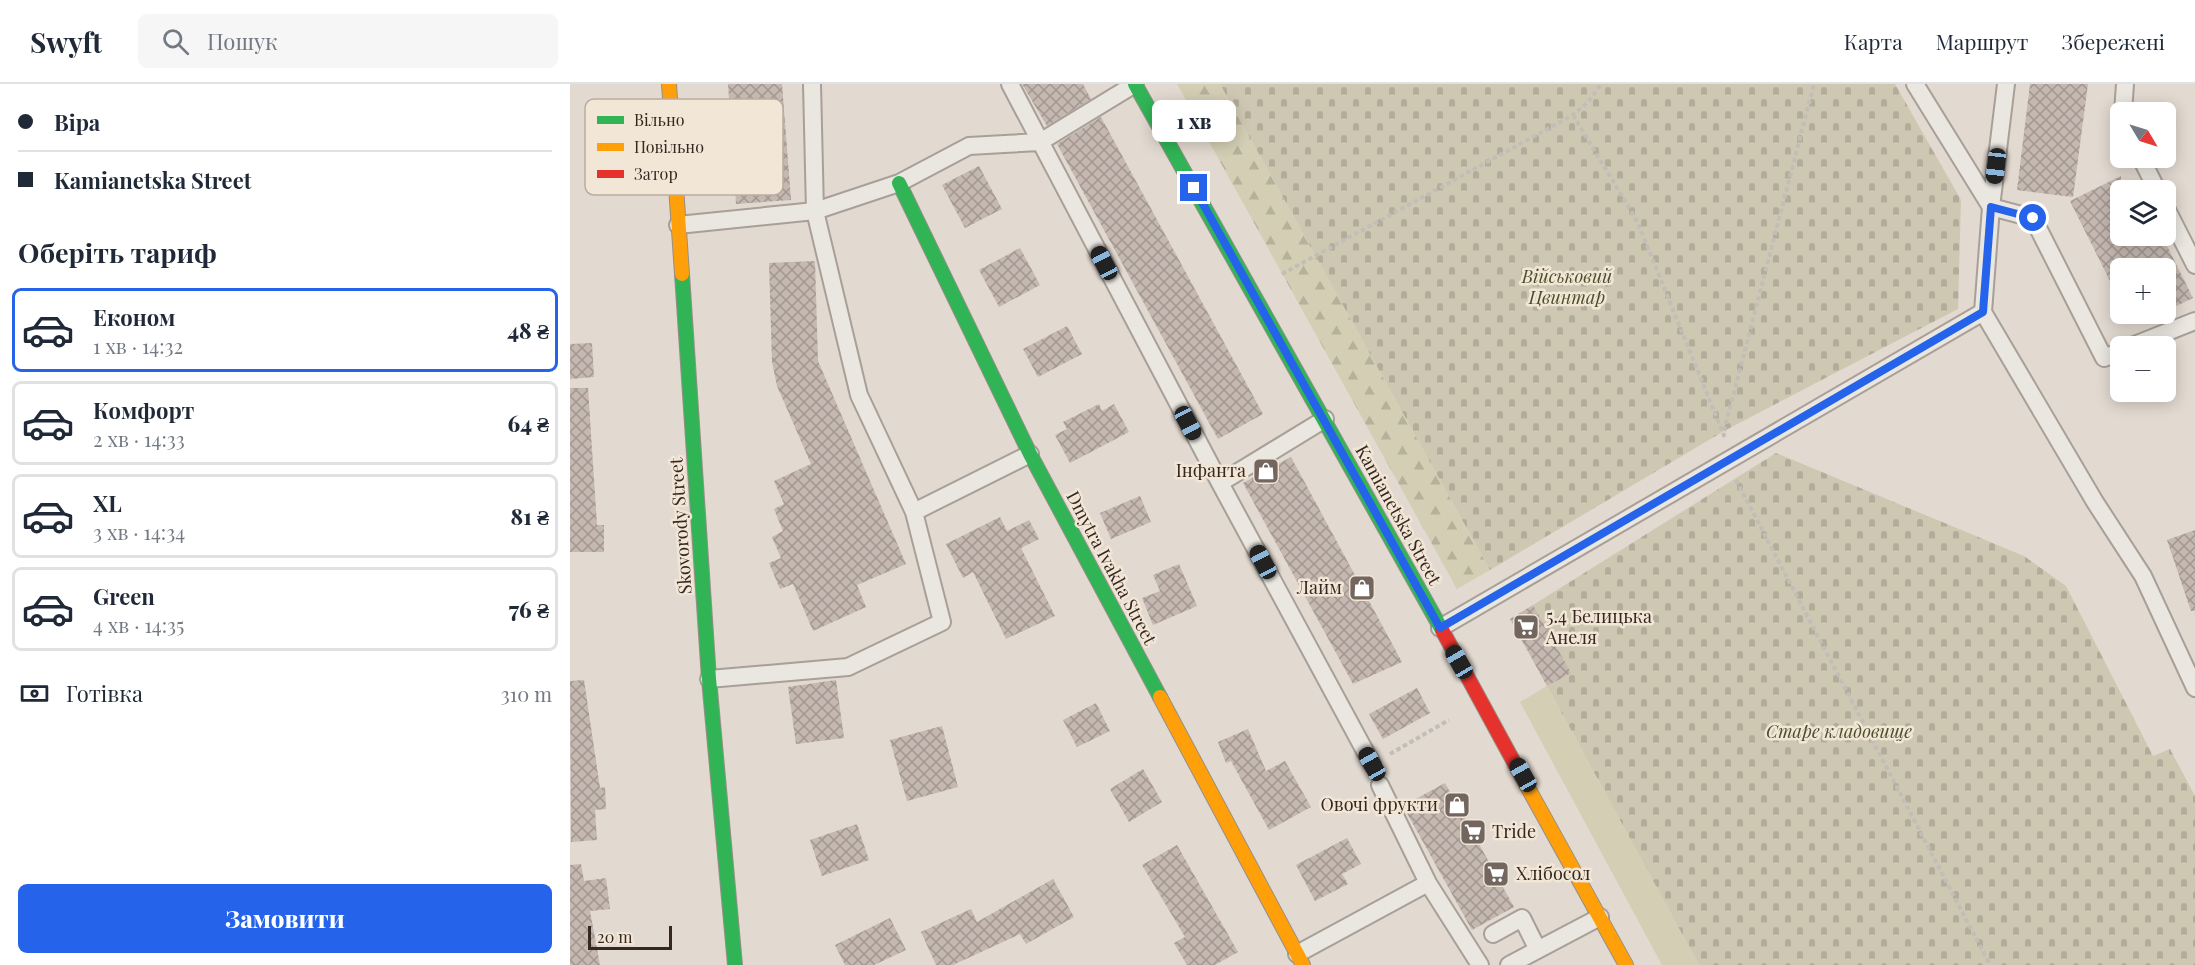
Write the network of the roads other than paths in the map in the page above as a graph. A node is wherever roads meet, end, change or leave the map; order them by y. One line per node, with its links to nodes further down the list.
1 (669, 84): 8 (main road, Skovorody Street)
2 (812, 84): 14 (lane)
3 (1010, 84): 10 (lane)
4 (1135, 84): 10 (lane); 22 (main road, Kamianetska Street)
5 (1915, 84): 13 (lane)
6 (2006, 84): 13 (lane)
7 (2125, 84): 9 (lane)
8 (670, 99)
9 (2124, 102)
10 (1040, 142): 11 (lane); 24 (lane)
11 (899, 183): 14 (lane); 23 (main road, Dmytra Ivakha Street)
12 (676, 195): 15 (main road, Skovorody Street)
13 (1991, 207): 18 (lane); 21 (lane)
14 (815, 211): 15 (lane); 25 (lane)
15 (678, 225): 27 (main road, Skovorody Street)
16 (2176, 228): 17 (lane)
17 (2195, 265)
18 (1983, 312): 26 (lane); 28 (lane)
19 (2195, 321): 20 (lane)
20 (2157, 336)
21 (2110, 356)
22 (1325, 419): 24 (lane); 26 (main road, Kamianetska Street)
23 (1030, 454): 25 (lane); 35 (main road, Dmytra Ivakha Street)
24 (1220, 483): 29 (lane)
25 (914, 512): 27 (lane)
26 (1440, 628): 32 (main road, Kamianetska Street)
27 (709, 679): 36 (main road, Skovorody Street)
28 (2195, 688)
29 (1372, 764)
30 (1380, 785): 31 (lane)
31 (1428, 883): 35 (lane); 37 (lane)
32 (1600, 917): 34 (lane); 39 (main road, Kamianetska Street)
33 (1493, 934): 34 (lane)
34 (1538, 948): 38 (lane)
35 (1300, 960)
36 (735, 965)
37 (1480, 965)
38 (1509, 965)
39 (1626, 965)

